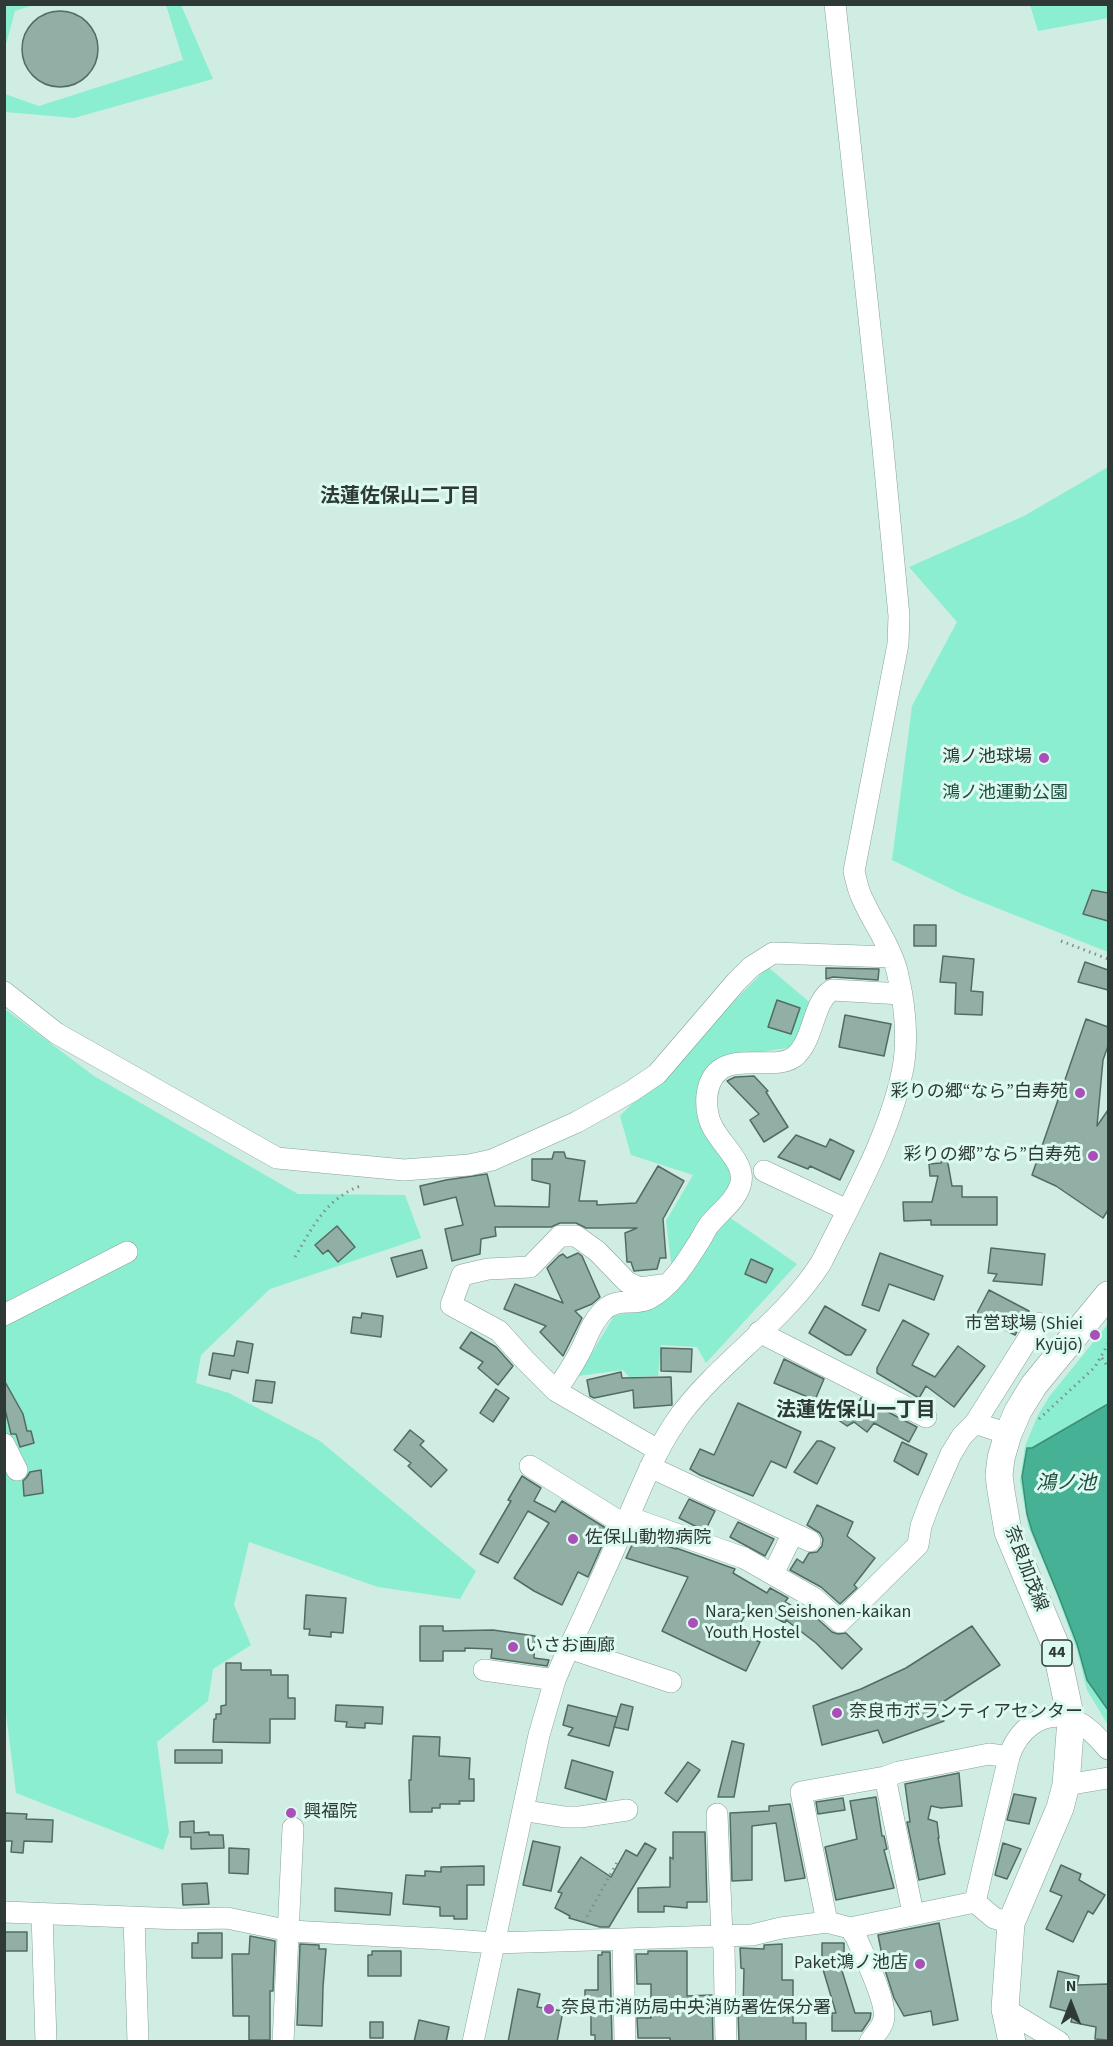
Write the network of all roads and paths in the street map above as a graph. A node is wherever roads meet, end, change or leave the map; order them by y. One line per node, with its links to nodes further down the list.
1 (835, 4): 3 (street)
2 (1061, 941): 4 (path)
3 (892, 957): 5 (street); 6 (street)
4 (1108, 959)
5 (4, 992)
6 (902, 993): 9 (street); 12 (street)
7 (764, 1171): 9 (street)
8 (372, 1182): 11 (path)
9 (847, 1210): 16 (street)
10 (127, 1252): 14 (street)
11 (295, 1257)
12 (665, 1285): 20 (street); 20 (street)
13 (1108, 1295): 24 (main road, 奈良加茂線 / 44)
14 (4, 1316)
15 (1038, 1323): 23 (street)
16 (759, 1332): 21 (street); 26 (street)
17 (1108, 1344): 18 (path)
18 (1102, 1358): 19 (path); 22 (path)
19 (1108, 1366)
20 (556, 1391): 26 (street)
21 (926, 1417)
22 (1039, 1419)
23 (975, 1423): 24 (street); 30 (street)
24 (1008, 1434): 35 (main road, 奈良加茂線 / 44)
25 (4, 1444): 28 (street)
26 (654, 1459): 29 (street); 30 (street)
27 (530, 1466): 29 (street)
28 (17, 1470)
29 (626, 1521): 30 (street); 31 (street)
30 (772, 1574)
31 (569, 1648): 33 (street); 34 (street)
32 (484, 1670): 33 (street)
33 (555, 1680): 58 (street)
34 (671, 1682)
35 (1071, 1719): 36 (street); 37 (street); 40 (main road, 奈良加茂線 / 44)
36 (1108, 1749)
37 (1009, 1757): 38 (street); 46 (street)
38 (885, 1777): 49 (street); 51 (street)
39 (1108, 1779): 40 (street)
40 (1066, 1785): 52 (main road, 奈良加茂線 / 44)
41 (627, 1810): 42 (street)
42 (532, 1812)
43 (717, 1814): 55 (street)
44 (293, 1828): 54 (street)
45 (619, 1859): 57 (path)
46 (975, 1902): 49 (street); 52 (street)
47 (4, 1912): 48 (street)
48 (42, 1913): 50 (street); 60 (street)
49 (913, 1913): 53 (street)
50 (134, 1918): 54 (street); 61 (street)
51 (826, 1922): 53 (street); 55 (street)
52 (1011, 1923): 59 (main road, 奈良加茂線 / 44)
53 (850, 1928): 66 (street)
54 (290, 1931): 58 (street); 62 (street)
55 (722, 1937): 56 (street); 65 (street)
56 (623, 1939): 57 (street); 64 (street)
57 (573, 1942): 58 (street)
58 (494, 1943): 63 (street)
59 (1005, 2009): 67 (main road, 奈良加茂線 / 44); 68 (street)
60 (46, 2042)
61 (138, 2042)
62 (284, 2042)
63 (473, 2042)
64 (625, 2042)
65 (726, 2042)
66 (870, 2042)
67 (1012, 2042)
68 (1059, 2042)

